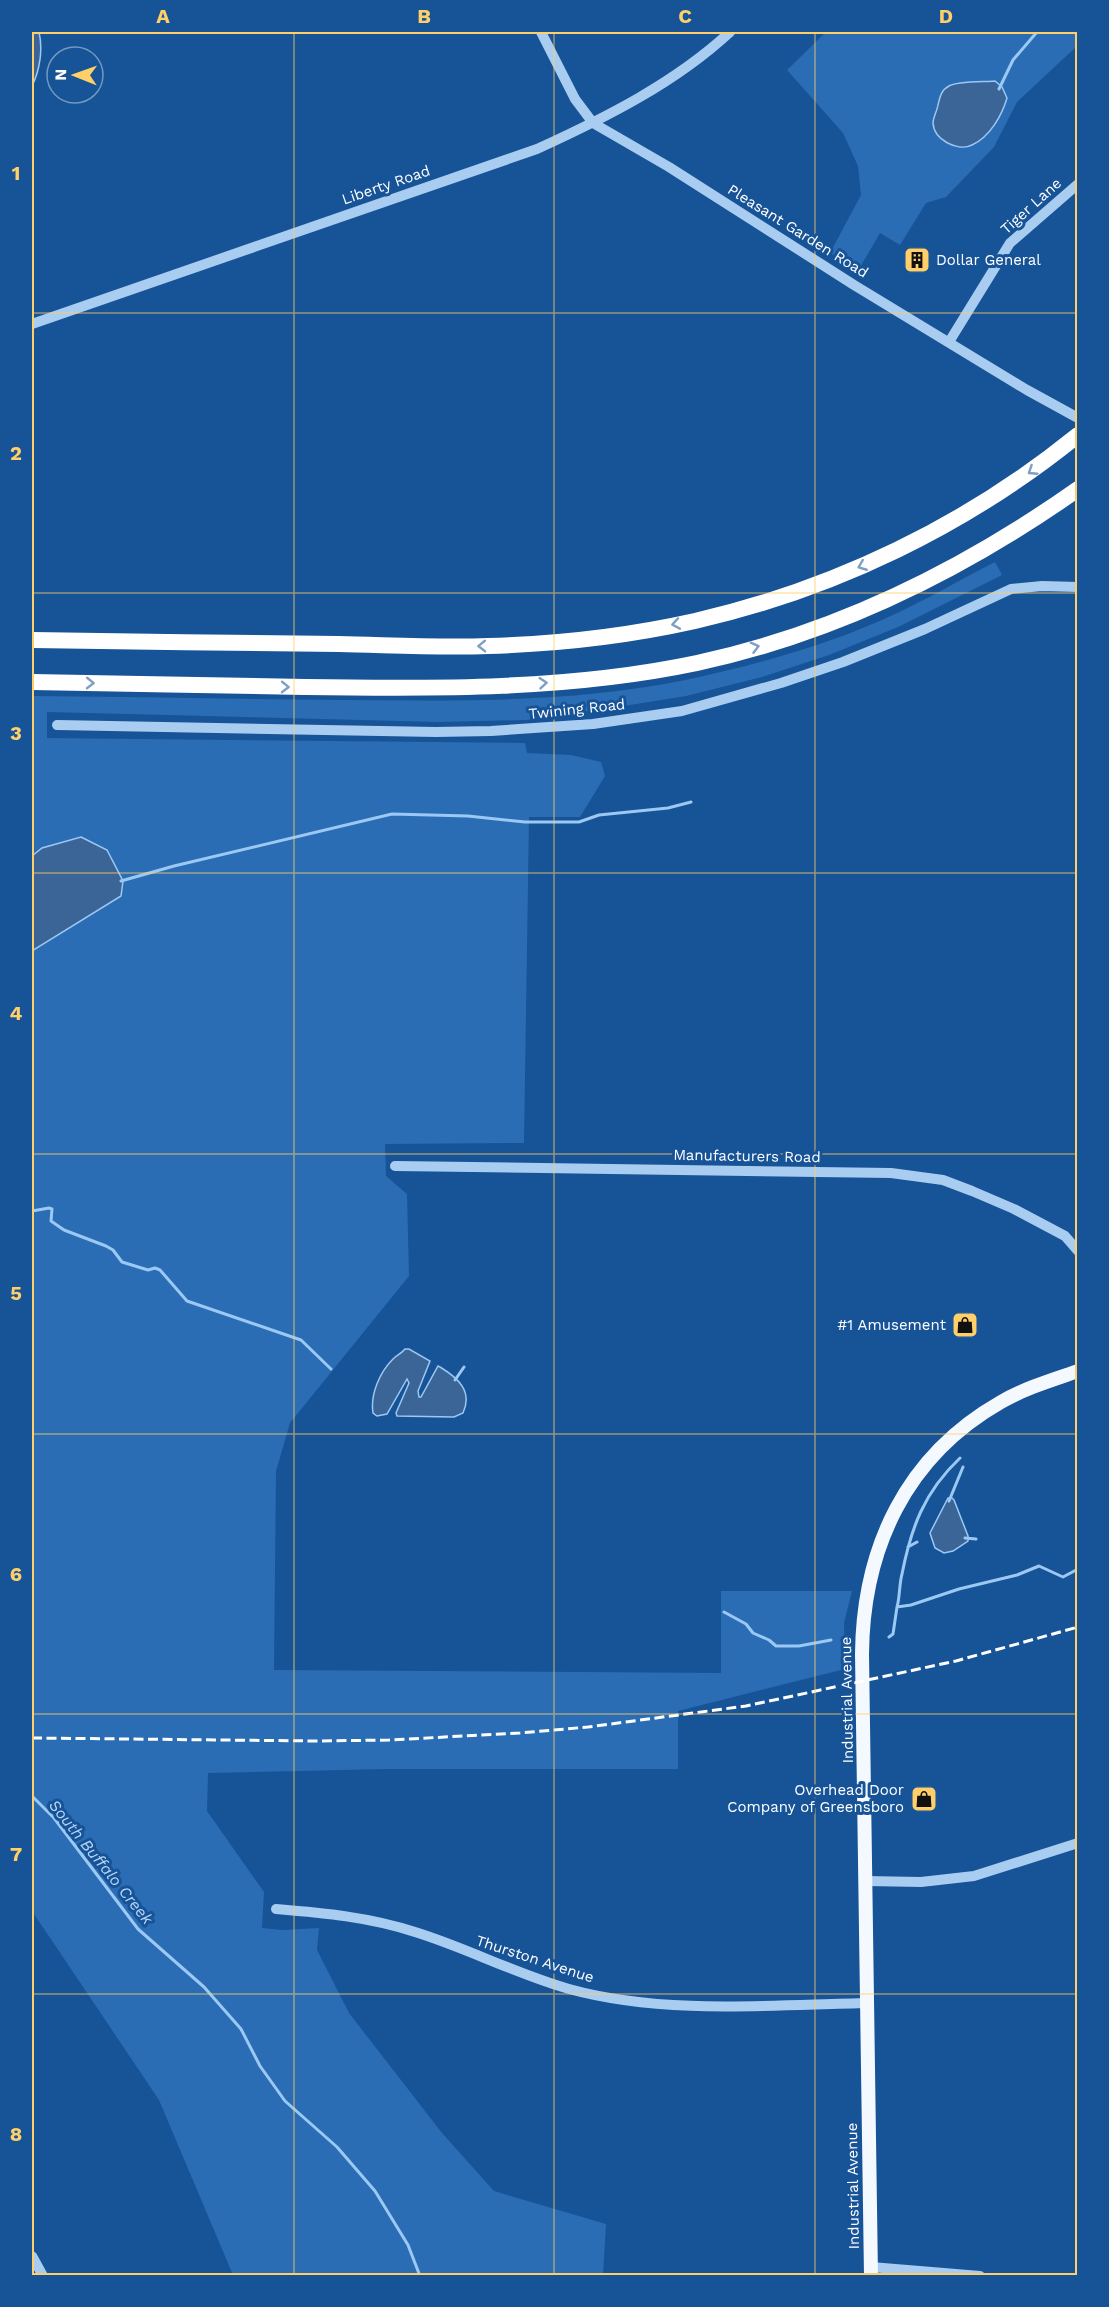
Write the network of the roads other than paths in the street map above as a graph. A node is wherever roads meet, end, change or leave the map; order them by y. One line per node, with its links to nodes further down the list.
1 (541, 32): 3 (street, Pleasant Garden Road)
2 (730, 32): 3 (street, Liberty Road)
3 (593, 123): 5 (street, Liberty Road); 6 (street, Pleasant Garden Road)
4 (1077, 184): 6 (street, Tiger Lane)
5 (32, 324)
6 (949, 342): 7 (street, Pleasant Garden Road)
7 (1077, 418)
8 (1077, 435): 11 (highway, one-way to 11)
9 (1077, 489): 12 (highway, one-way to 9)
10 (1077, 587): 13 (street, Twining Road)
11 (32, 640)
12 (32, 682)
13 (57, 725)
14 (395, 1166): 15 (street, Manufacturers Road)
15 (1077, 1251)
16 (1077, 1371): 18 (main road, Industrial Avenue)
17 (1077, 1844): 18 (street)
18 (866, 1881): 20 (main road, Industrial Avenue)
19 (276, 1909): 20 (street, Thurston Avenue)
20 (868, 2003): 22 (main road, Industrial Avenue)
21 (32, 2256): 23 (street)
22 (871, 2271): 24 (street)
23 (43, 2276)
24 (980, 2276)

